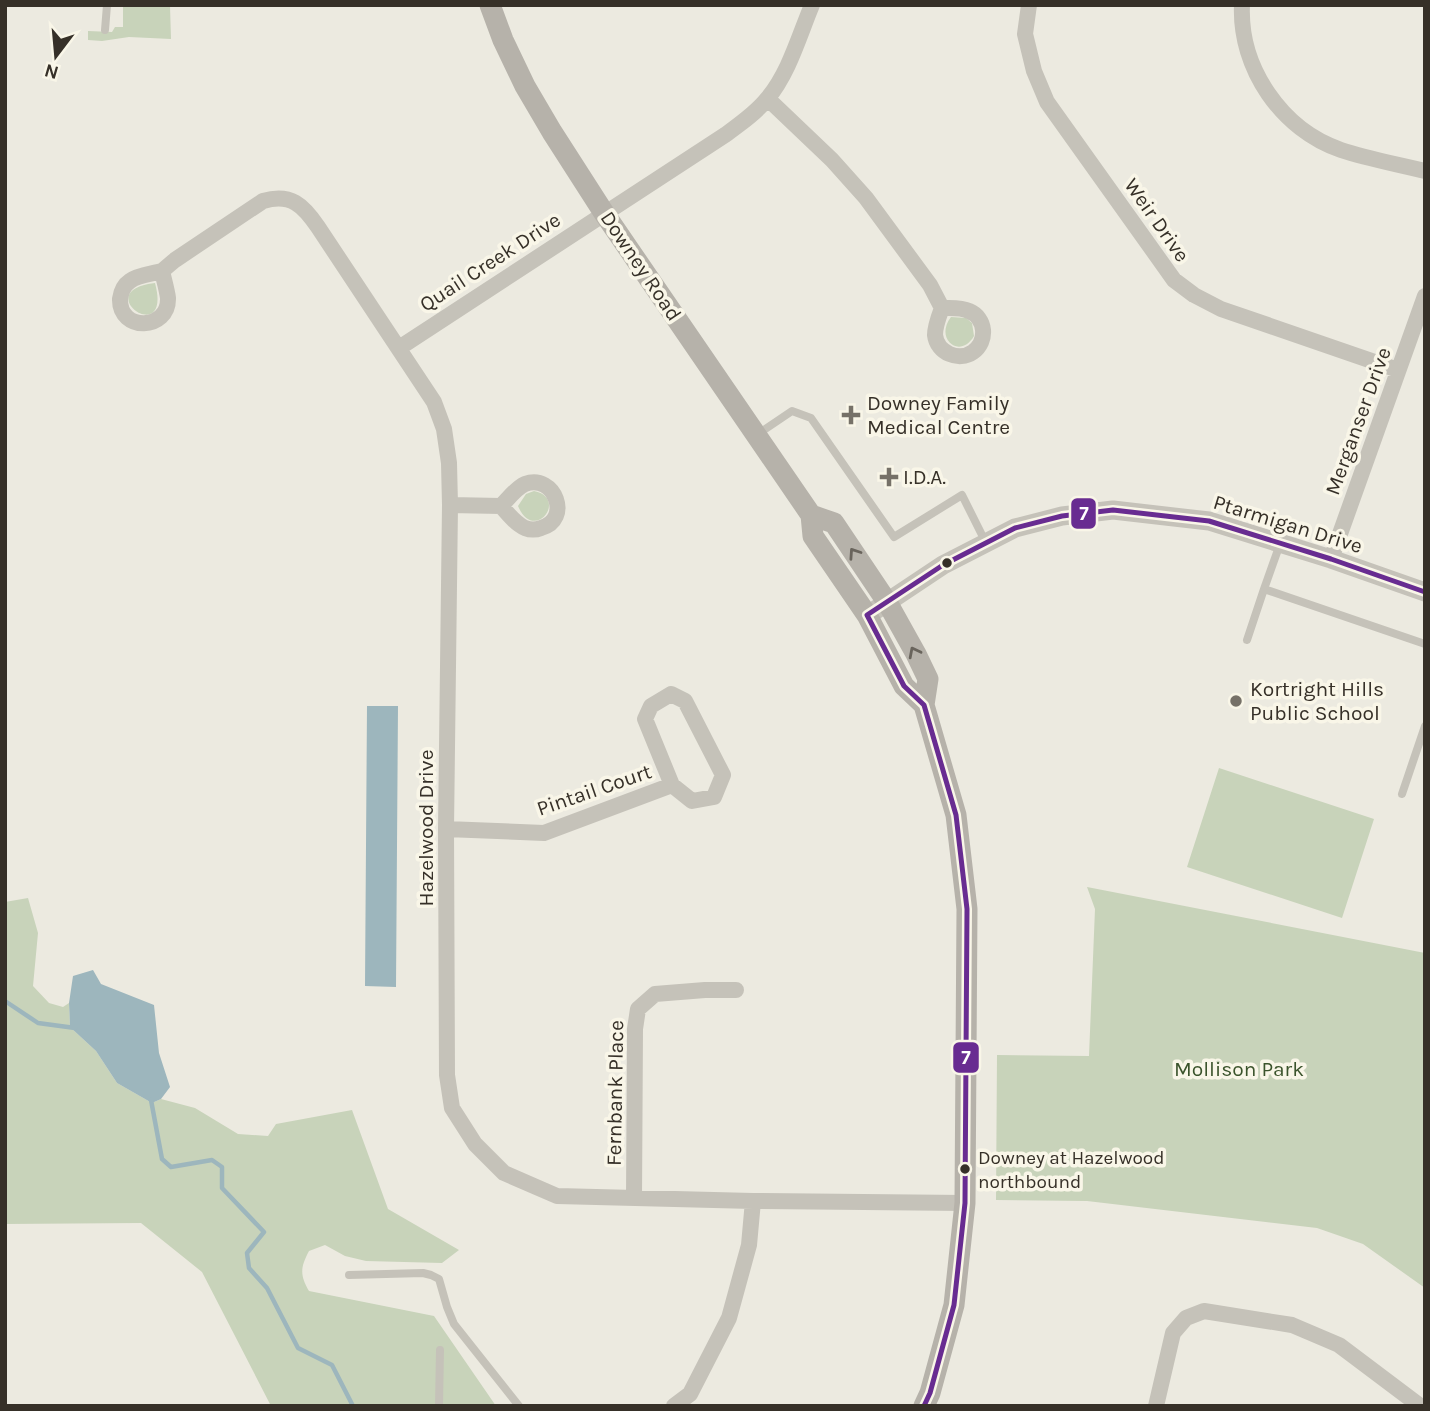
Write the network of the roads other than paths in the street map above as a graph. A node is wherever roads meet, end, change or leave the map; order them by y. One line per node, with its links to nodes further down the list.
1 (107, 5): 6 (lane)
2 (490, 5): 9 (main road, Downey Road)
3 (812, 5): 7 (street, Quail Creek Drive)
4 (1028, 5): 14 (street, Weir Drive)
5 (1242, 5): 8 (street)
6 (105, 30)
7 (768, 99): 9 (street, Quail Creek Drive); 12 (street)
8 (1425, 171)
9 (604, 213): 13 (street, Quail Creek Drive); 15 (main road, Downey Road)
10 (162, 271): 13 (street, Hazelwood Drive)
11 (1425, 296): 14 (street, Merganser Drive)
12 (942, 308)
13 (399, 348): 16 (street, Hazelwood Drive)
14 (1398, 370): 21 (street, Merganser Drive)
15 (757, 435): 18 (main road, Downey Road); 19 (lane)
16 (450, 505): 17 (street); 32 (street, Hazelwood Drive)
17 (501, 506)
18 (811, 515): 24 (main road, Downey Road, one-way to 18); 25 (main road, Downey Road)
19 (986, 543): 20 (street, Ptarmigan Drive); 24 (street, Ptarmigan Drive)
20 (1280, 544): 21 (street, Ptarmigan Drive); 22 (lane)
21 (1331, 559): 23 (street, Ptarmigan Drive)
22 (1264, 590): 26 (lane); 27 (lane)
23 (1425, 592)
24 (887, 602): 25 (street, Ptarmigan Drive); 28 (main road, Downey Road, one-way to 24)
25 (867, 615): 28 (main road, Downey Road)
26 (1247, 640)
27 (1425, 644)
28 (924, 705): 36 (main road, Downey Road)
29 (1425, 726): 31 (lane)
30 (672, 785): 30 (street, Pintail Court); 32 (street, Pintail Court)
31 (1402, 794)
32 (446, 829): 34 (street, Hazelwood Drive)
33 (736, 990): 34 (street, Fernbank Place)
34 (634, 1198): 35 (street, Hazelwood Drive)
35 (753, 1201): 36 (street, Hazelwood Drive); 41 (street)
36 (965, 1203): 42 (main road, Downey Road)
37 (349, 1275): 40 (lane)
38 (440, 1350): 39 (lane)
39 (439, 1406)
40 (519, 1406)
41 (674, 1406)
42 (924, 1406)
43 (1156, 1406): 44 (street)
44 (1420, 1406)

